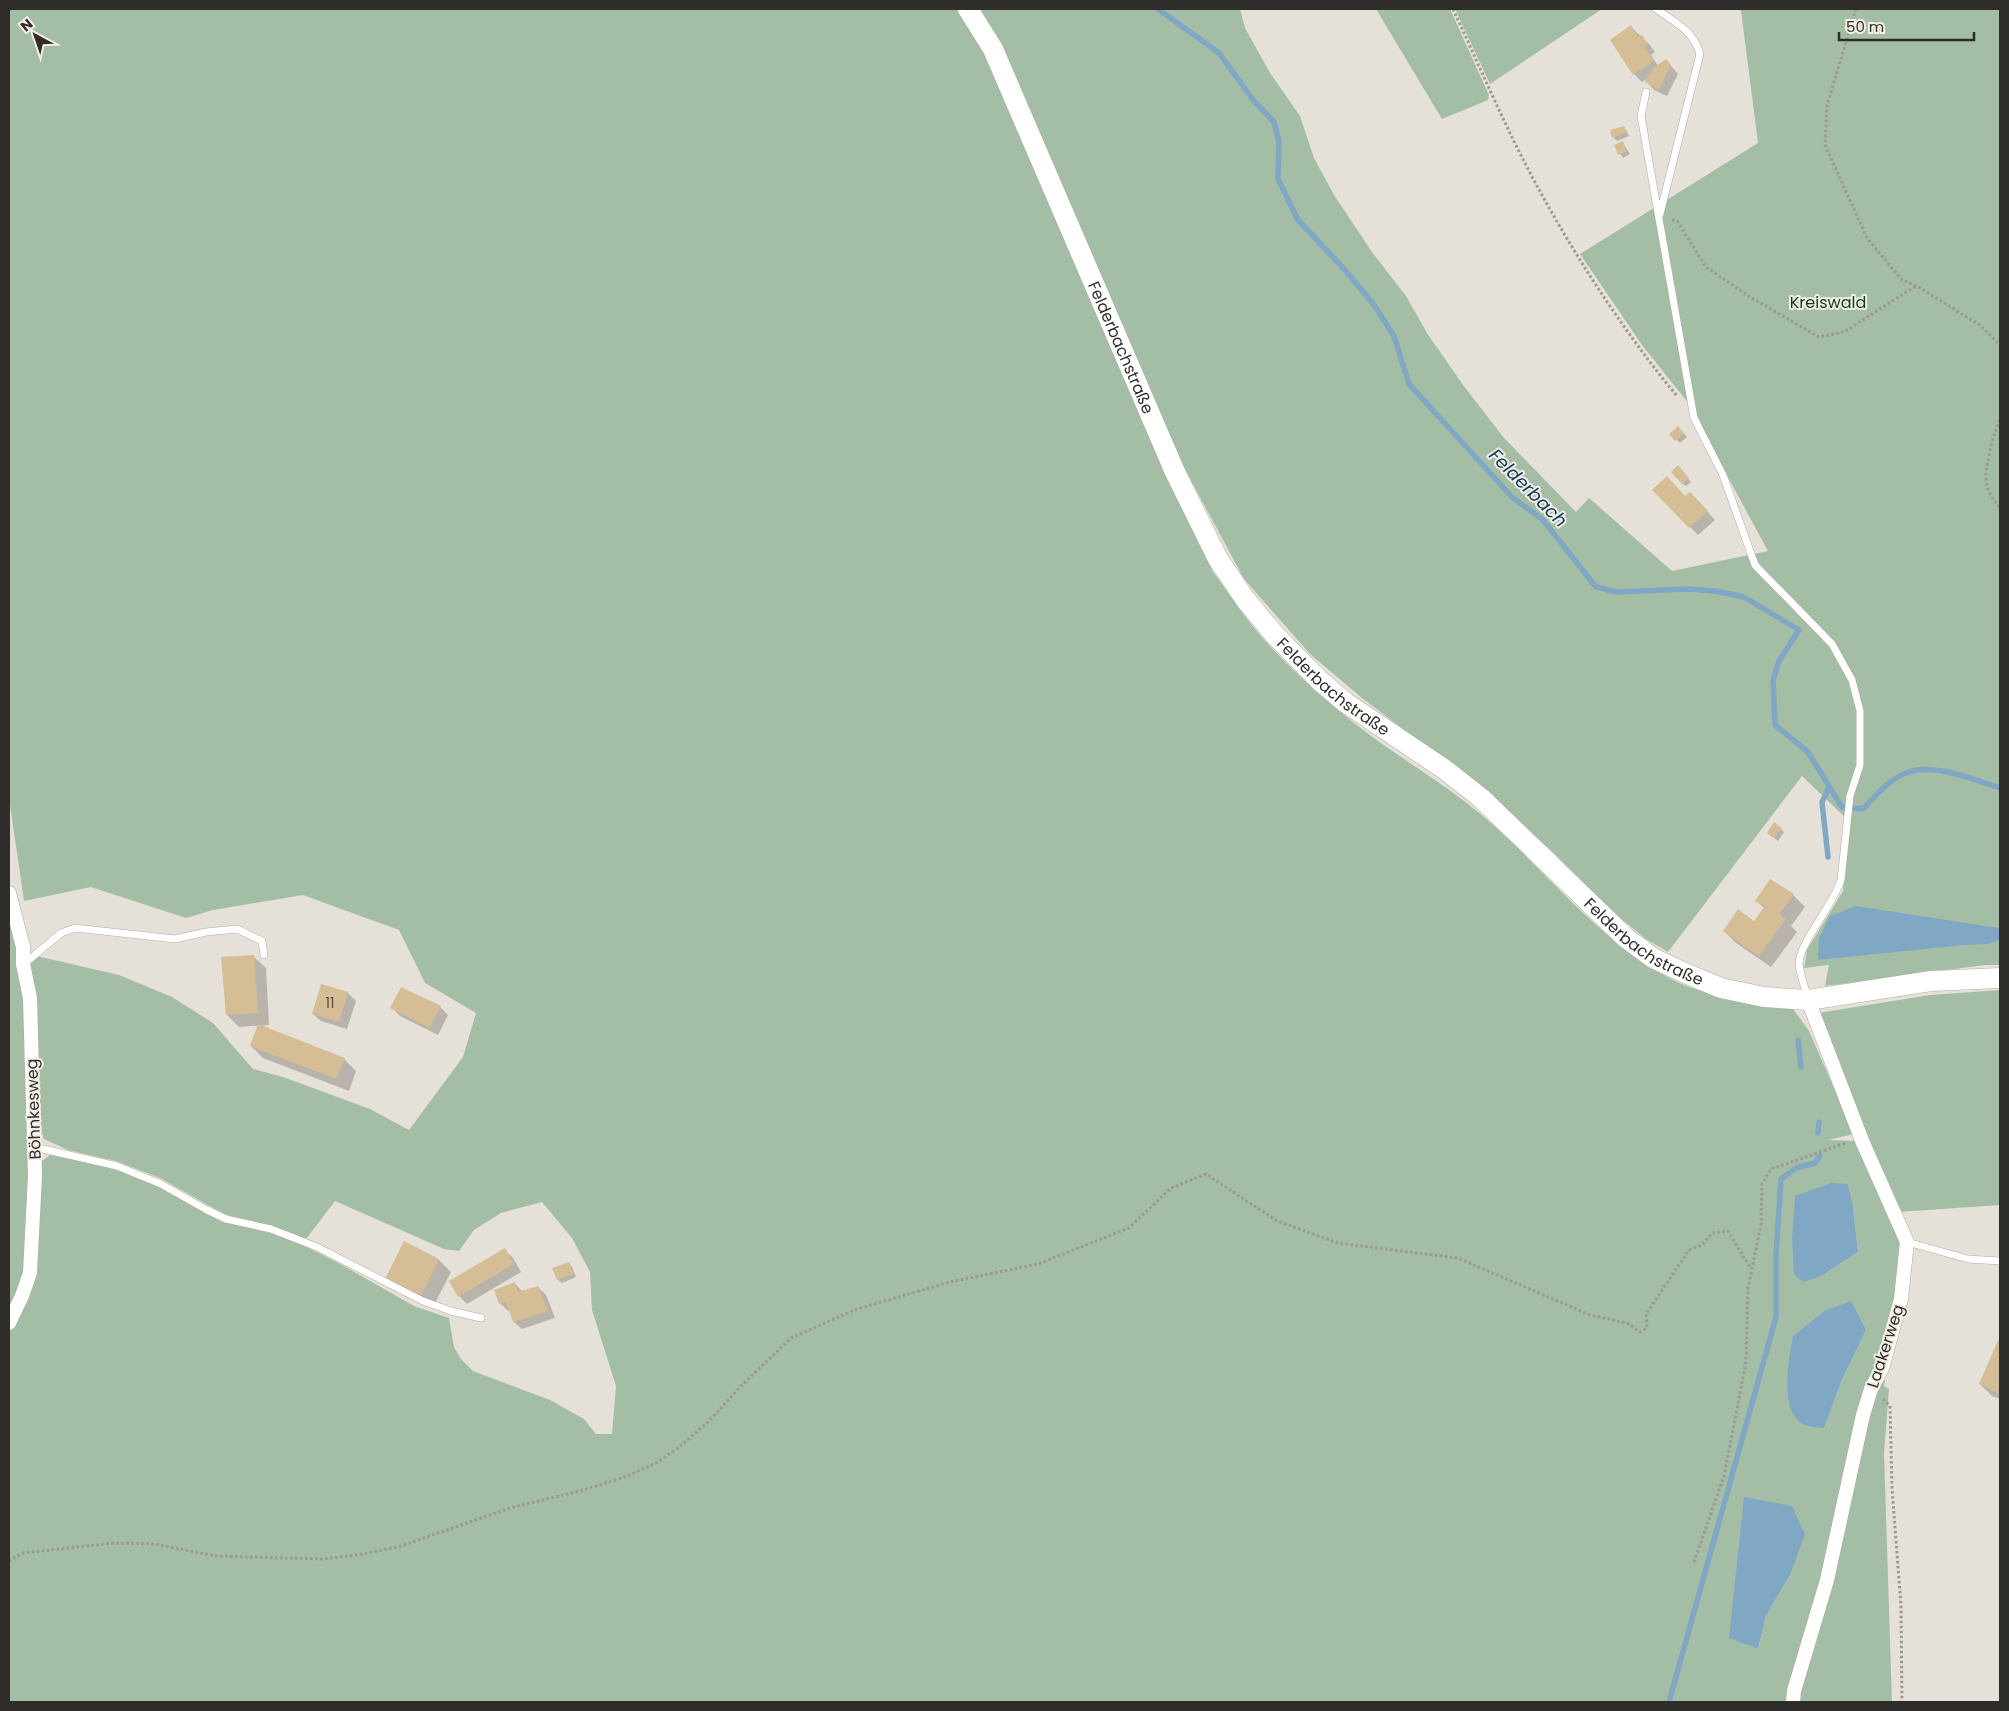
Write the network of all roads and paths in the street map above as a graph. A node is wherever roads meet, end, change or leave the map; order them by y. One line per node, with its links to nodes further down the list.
1 (968, 9): 16 (street, Felderbachstraße)
2 (1453, 9): 9 (path)
3 (1656, 9): 6 (lane)
4 (1856, 9): 7 (path)
5 (1646, 92): 6 (lane)
6 (1659, 216): 7 (path); 9 (lane)
7 (1917, 286): 8 (path)
8 (2000, 345)
9 (1694, 418): 16 (lane)
10 (2000, 420): 11 (path)
11 (2000, 507)
12 (9, 893): 14 (street, Böhnkesweg)
13 (264, 955): 14 (lane)
14 (23, 964): 18 (street, Böhnkesweg)
15 (2000, 978): 16 (street, Felderbachstraße)
16 (1808, 1000): 17 (street, Laakerweg)
17 (1862, 1137): 19 (street, Laakerweg); 21 (path)
18 (34, 1147): 22 (lane); 23 (street, Böhnkesweg)
19 (1907, 1242): 20 (lane); 27 (street, Laakerweg)
20 (2000, 1261)
21 (1751, 1269): 25 (path); 26 (path)
22 (481, 1318)
23 (9, 1323)
24 (1890, 1406): 28 (path)
25 (9, 1562)
26 (1694, 1562)
27 (1792, 1702)
28 (1902, 1702)

